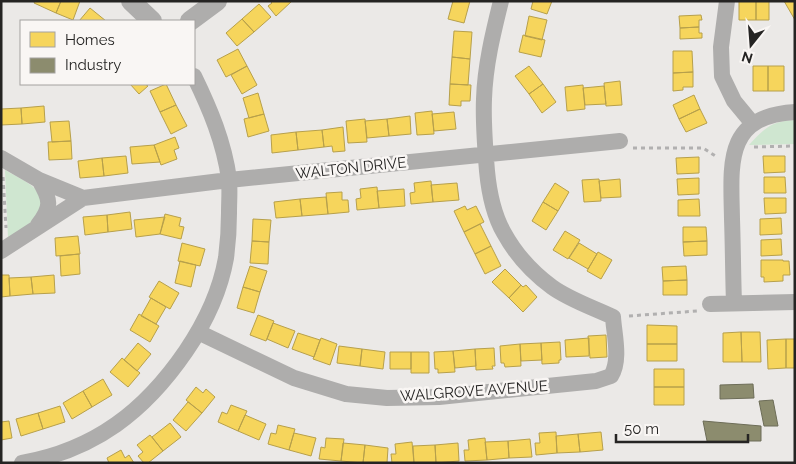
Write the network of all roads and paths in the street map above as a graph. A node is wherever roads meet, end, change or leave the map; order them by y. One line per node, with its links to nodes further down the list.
1 (130, 1): 5 (street)
2 (217, 1): 6 (street)
3 (501, 1): 13 (street)
4 (727, 1): 9 (street)
5 (151, 20)
6 (191, 20)
7 (195, 78): 16 (street)
8 (795, 112): 9 (street)
9 (753, 124): 12 (street)
10 (620, 141): 12 (path); 13 (street, WALTON DRIVE)
11 (795, 146): 12 (path)
12 (735, 152): 21 (street)
13 (486, 155): 16 (street, WALTON DRIVE); 23 (street)
14 (2, 158): 15 (street, WALTON DRIVE); 19 (path)
15 (39, 180): 17 (street, WALTON DRIVE); 18 (street, WALTON DRIVE)
16 (229, 180): 17 (street, WALTON DRIVE); 24 (street)
17 (83, 198): 18 (street, WALTON DRIVE)
18 (35, 230): 19 (street, WALTON DRIVE)
19 (4, 249)
20 (795, 302): 21 (street)
21 (734, 303): 22 (street)
22 (710, 304): 23 (path)
23 (613, 317): 24 (street, WALGROVE AVENUE)
24 (198, 332): 25 (street)
25 (22, 463)

